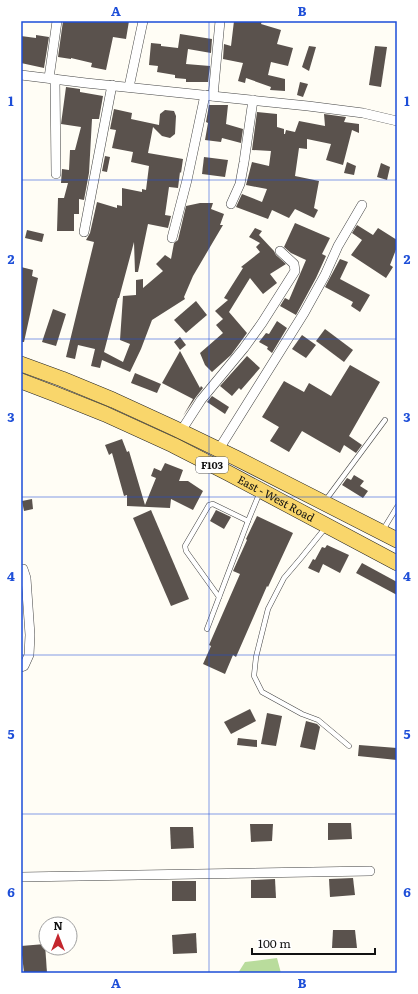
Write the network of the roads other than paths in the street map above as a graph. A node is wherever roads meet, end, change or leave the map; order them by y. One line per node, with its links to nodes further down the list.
1 (57, 21): 5 (street)
2 (143, 21): 7 (street)
3 (220, 21): 8 (street)
4 (21, 75): 5 (street)
5 (52, 79): 6 (street); 11 (street)
6 (112, 85): 7 (street); 14 (street)
7 (128, 87): 8 (street)
8 (209, 96): 9 (street); 15 (street)
9 (252, 100): 10 (street); 12 (street)
10 (396, 118)
11 (56, 174)
12 (232, 204)
13 (362, 204): 21 (street)
14 (84, 232)
15 (172, 238)
16 (280, 251): 20 (street)
17 (21, 364): 20 (main road, East - West Road / F103)
18 (21, 381): 22 (main road, East - West Road / F103)
19 (385, 420): 23 (lane)
20 (181, 431): 21 (main road, East - West Road / F103)
21 (219, 450): 23 (main road, East - West Road / F103)
22 (261, 490): 25 (lane); 26 (main road, East - West Road / F103)
23 (324, 502): 27 (main road, East - West Road / F103)
24 (397, 507): 27 (lane)
25 (248, 521): 31 (lane); 31 (lane)
26 (327, 525): 29 (main road, East - West Road / F103); 34 (lane)
27 (383, 532): 28 (main road, East - West Road / F103)
28 (397, 540)
29 (397, 563)
30 (21, 568): 33 (street)
31 (219, 597): 32 (lane)
32 (207, 629)
33 (21, 667)
34 (349, 746)
35 (370, 871): 36 (street)
36 (21, 877)

